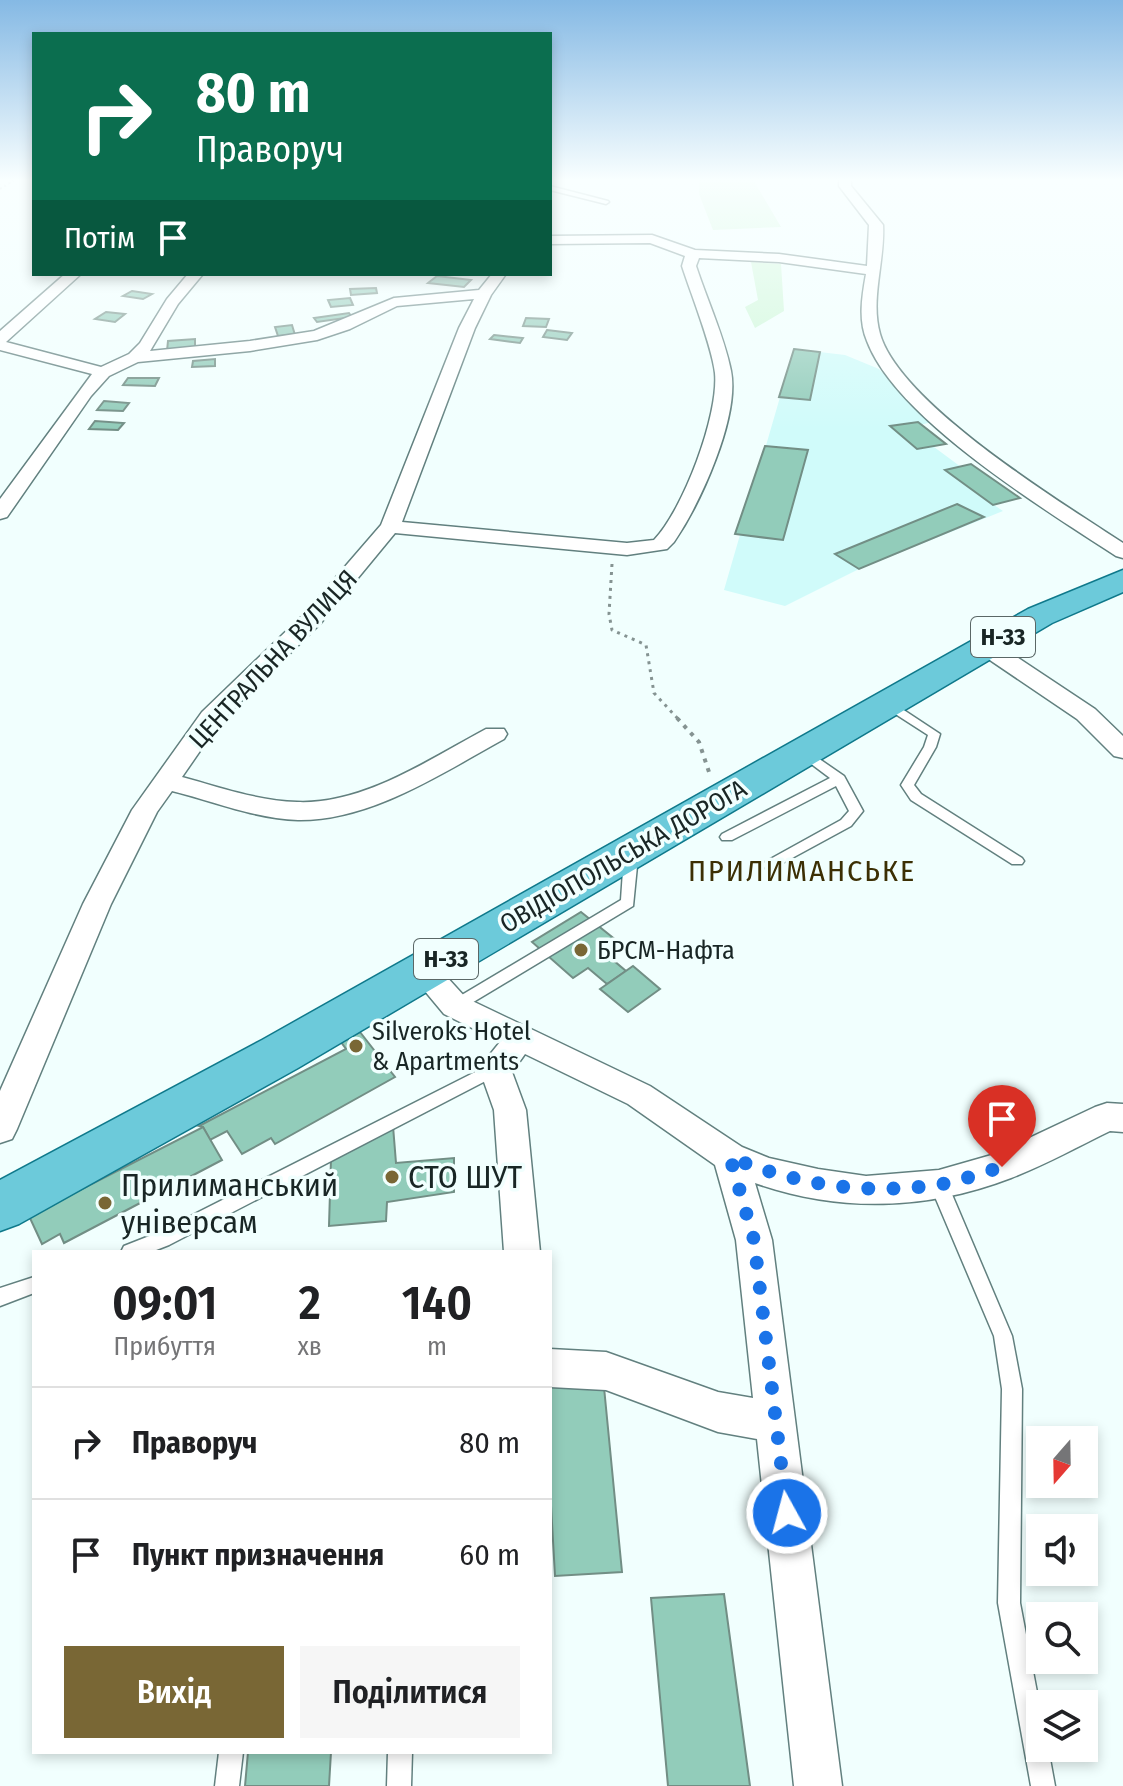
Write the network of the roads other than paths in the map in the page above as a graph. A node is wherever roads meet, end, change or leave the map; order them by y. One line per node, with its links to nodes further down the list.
1 (690, 262): 14 (street)
2 (811, 262): 4 (street)
3 (873, 262): 4 (street)
4 (872, 271): 15 (street)
5 (72, 276): 9 (street)
6 (194, 276): 11 (street)
7 (498, 276): 8 (street, ЦЕНТРАЛЬНА ВУЛИЦЯ)
8 (484, 294): 11 (street); 14 (street, ЦЕНТРАЛЬНА ВУЛИЦЯ)
9 (0, 339)
10 (0, 345): 12 (street)
11 (135, 357): 12 (street)
12 (103, 372): 13 (street)
13 (0, 513)
14 (390, 527): 23 (street, ЦЕНТРАЛЬНА ВУЛИЦЯ)
15 (1123, 552)
16 (1123, 580): 17 (main road, ОВІДІОПОЛЬСЬКА ДОРОГА / Н-33)
17 (986, 647): 18 (main road, ОВІДІОПОЛЬСЬКА ДОРОГА / Н-33); 20 (street)
18 (887, 703): 21 (main road, ОВІДІОПОЛЬСЬКА ДОРОГА / Н-33); 26 (lane)
19 (495, 734): 23 (street)
20 (1123, 750)
21 (801, 751): 22 (lane); 24 (main road, ОВІДІОПОЛЬСЬКА ДОРОГА / Н-33)
22 (839, 779): 24 (lane); 27 (lane)
23 (166, 781): 33 (street, ЦЕНТРАЛЬНА ВУЛИЦЯ)
24 (722, 818): 25 (main road, ОВІДІОПОЛЬСЬКА ДОРОГА / Н-33)
25 (631, 851): 28 (main road, ОВІДІОПОЛЬСЬКА ДОРОГА / Н-33); 29 (lane)
26 (1017, 861)
27 (770, 865)
28 (424, 972): 29 (street); 36 (main road, ОВІДІОПОЛЬСЬКА ДОРОГА / Н-33)
29 (455, 1006): 30 (street)
30 (518, 1038): 31 (street); 34 (street)
31 (495, 1068): 37 (lane); 38 (street)
32 (1123, 1118): 35 (street)
33 (0, 1129)
34 (730, 1157): 35 (street); 42 (street)
35 (939, 1185): 48 (lane)
36 (2, 1200)
37 (135, 1250)
38 (522, 1250)
39 (32, 1286): 40 (lane)
40 (0, 1297)
41 (552, 1368): 42 (street)
42 (776, 1422): 47 (street)
43 (231, 1754): 45 (lane)
44 (400, 1754): 46 (lane)
45 (227, 1786)
46 (399, 1786)
47 (818, 1786)
48 (1043, 1786)

